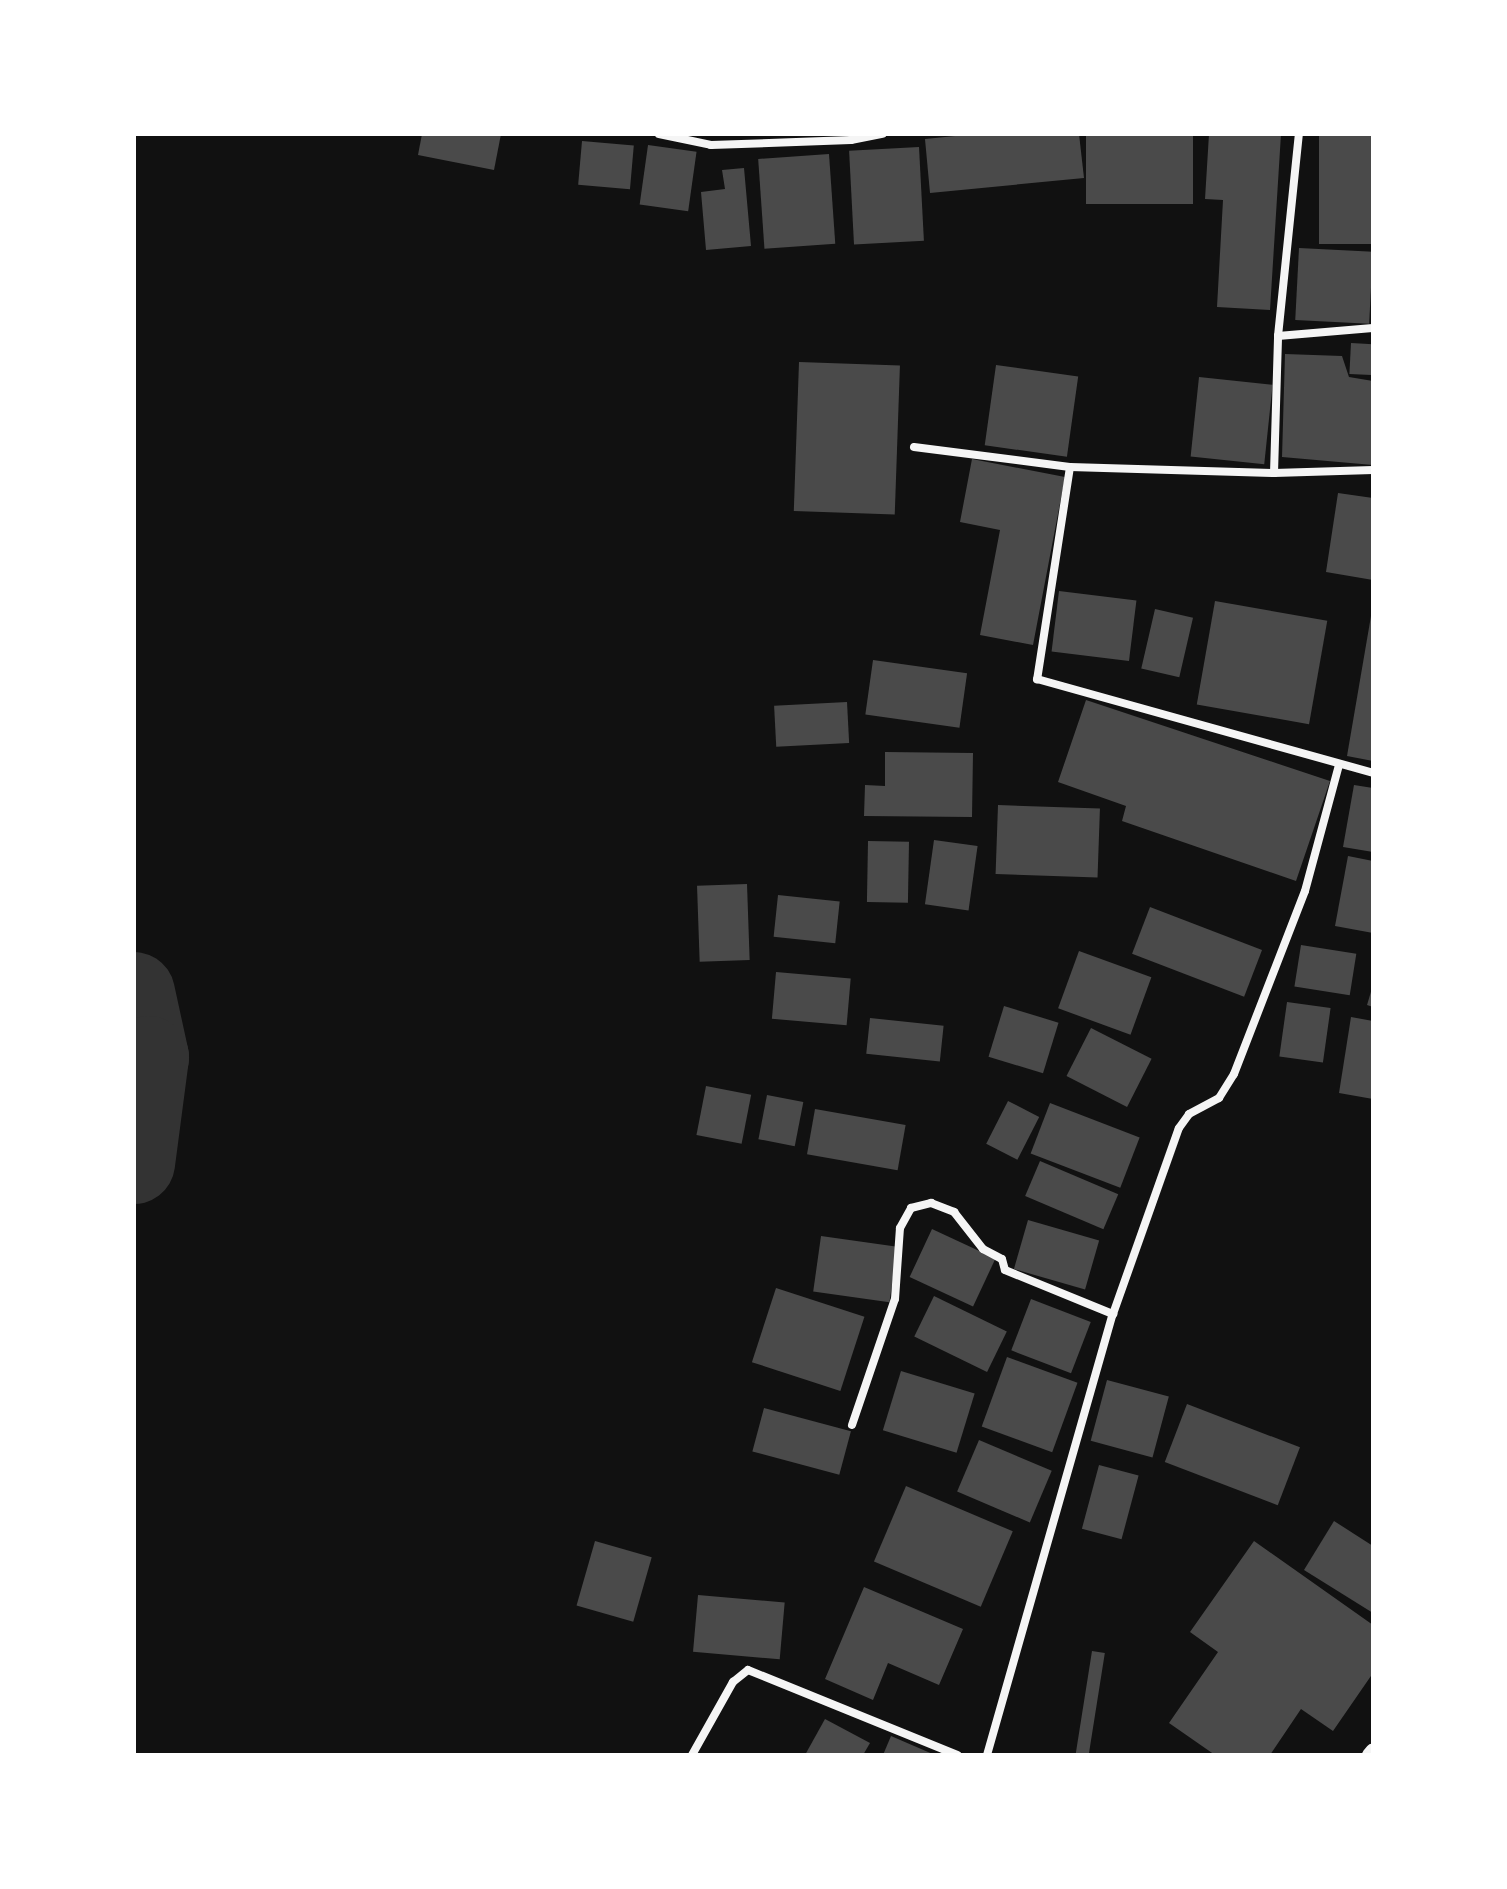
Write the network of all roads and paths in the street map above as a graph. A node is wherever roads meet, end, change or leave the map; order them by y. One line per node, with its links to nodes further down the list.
1 (659, 134): 2 (street)
2 (882, 134)
3 (1299, 134): 5 (street)
4 (1373, 328): 5 (street)
5 (1278, 336): 9 (street)
6 (914, 447): 7 (street)
7 (1070, 467): 9 (street); 10 (street)
8 (1373, 470): 9 (street)
9 (1274, 473)
10 (1339, 765): 11 (street); 12 (street)
11 (1373, 773)
12 (1113, 1314): 13 (street); 17 (street)
13 (852, 1425)
14 (1373, 1750): 18 (street)
15 (692, 1755): 16 (street)
16 (957, 1755)
17 (987, 1755)
18 (1369, 1755)

